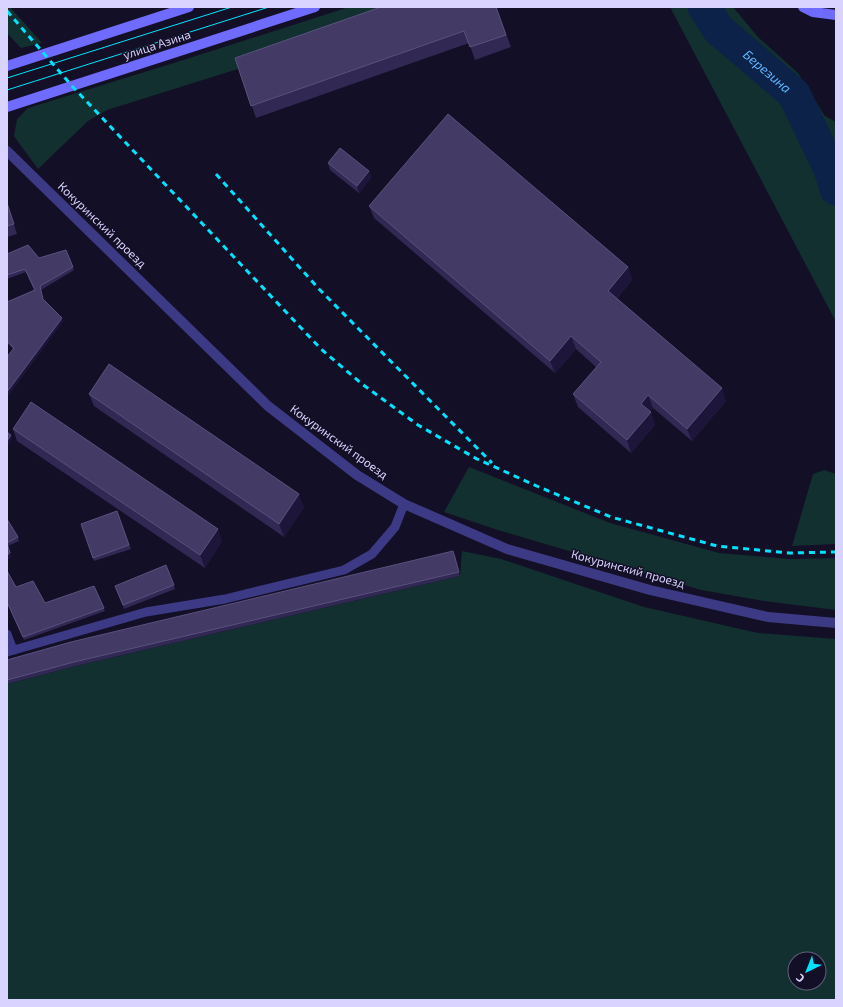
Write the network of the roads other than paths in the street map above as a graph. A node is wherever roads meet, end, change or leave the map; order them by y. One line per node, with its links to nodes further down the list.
1 (189, 7): 5 (street)
2 (315, 7): 6 (street, улица Азина)
3 (803, 7): 4 (street)
4 (836, 15)
5 (7, 66)
6 (7, 107)
7 (7, 151): 8 (street, Кокуринский проезд)
8 (404, 504): 9 (street, Кокуринский проезд); 11 (lane)
9 (836, 623)
10 (7, 634): 11 (lane)
11 (10, 651)

